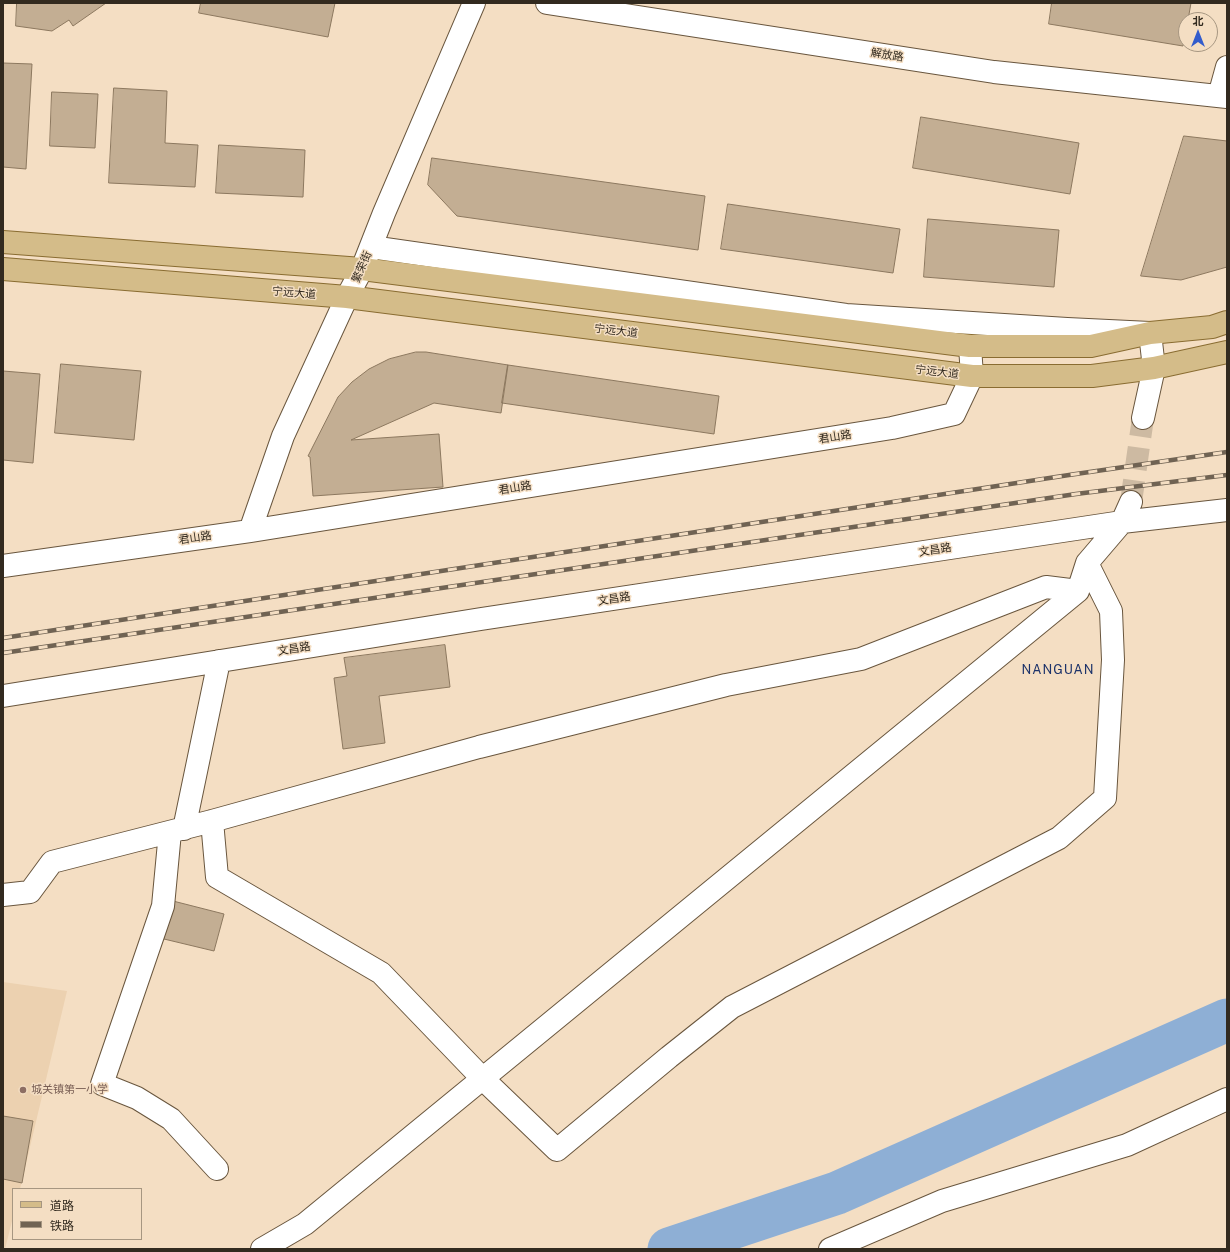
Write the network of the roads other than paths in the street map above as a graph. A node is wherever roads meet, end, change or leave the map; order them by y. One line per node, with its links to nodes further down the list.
1 (474, 3): 6 (street, 繁荣街)
2 (547, 3): 4 (street, 解放路)
3 (1227, 67): 4 (street)
4 (1223, 96)
5 (3, 242): 8 (main road)
6 (371, 247): 8 (street, 繁荣街); 11 (street)
7 (3, 269): 9 (main road, 宁远大道)
8 (362, 270): 9 (street, 繁荣街); 12 (main road)
9 (347, 297): 15 (main road, 宁远大道); 20 (street, 繁荣街)
10 (1227, 322): 11 (main road)
11 (1150, 333): 12 (main road); 14 (street)
12 (970, 346): 15 (street, 君山路)
13 (1227, 352): 14 (main road, 宁远大道)
14 (1154, 368): 15 (main road, 宁远大道); 16 (street)
15 (972, 376): 20 (street, 君山路)
16 (1143, 418)
17 (1132, 502): 19 (street)
18 (1227, 510): 19 (street, 文昌路)
19 (1122, 522): 21 (street); 24 (street, 文昌路)
20 (250, 530): 22 (street, 君山路)
21 (1087, 563): 23 (street); 29 (street)
22 (3, 566)
23 (1078, 591): 26 (street); 29 (street)
24 (219, 661): 25 (street, 文昌路); 27 (street)
25 (3, 696)
26 (212, 821): 27 (street); 29 (street)
27 (177, 830): 28 (street); 31 (street)
28 (3, 895)
29 (482, 1078): 32 (street)
30 (1227, 1099): 33 (street)
31 (217, 1169)
32 (262, 1249)
33 (830, 1249)

